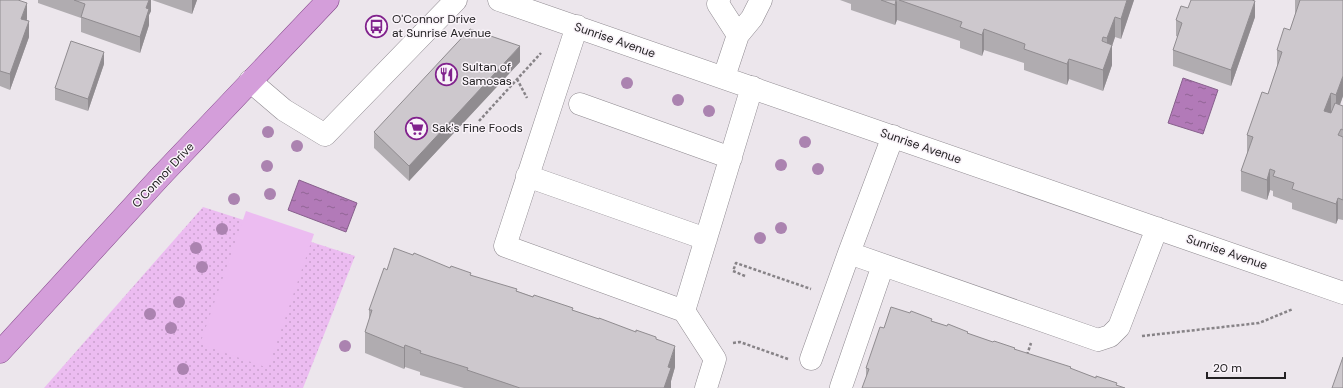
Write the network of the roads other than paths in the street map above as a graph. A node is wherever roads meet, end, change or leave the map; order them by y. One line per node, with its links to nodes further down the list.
1 (328, 0): 9 (main road, O'Connor Drive)
2 (456, 0): 9 (street)
3 (499, 0): 6 (street, Sunrise Avenue)
4 (719, 0): 7 (street)
5 (761, 0): 7 (street)
6 (577, 26): 8 (street, Sunrise Avenue); 14 (street)
7 (738, 35): 8 (street)
8 (724, 77): 10 (street, Sunrise Avenue)
9 (250, 81): 21 (main road, O'Connor Drive)
10 (752, 87): 12 (street, Sunrise Avenue); 13 (street)
11 (580, 104): 13 (street)
12 (894, 136): 15 (street, Sunrise Avenue); 17 (street)
13 (731, 158): 16 (street)
14 (527, 176): 16 (street); 20 (street)
15 (1157, 228): 18 (street); 19 (street, Sunrise Avenue)
16 (706, 239): 20 (street)
17 (849, 253): 18 (street); 22 (street)
18 (883, 265): 23 (street)
19 (1343, 293)
20 (684, 311): 24 (street)
21 (0, 352)
22 (802, 360)
23 (841, 387)
24 (706, 388)

